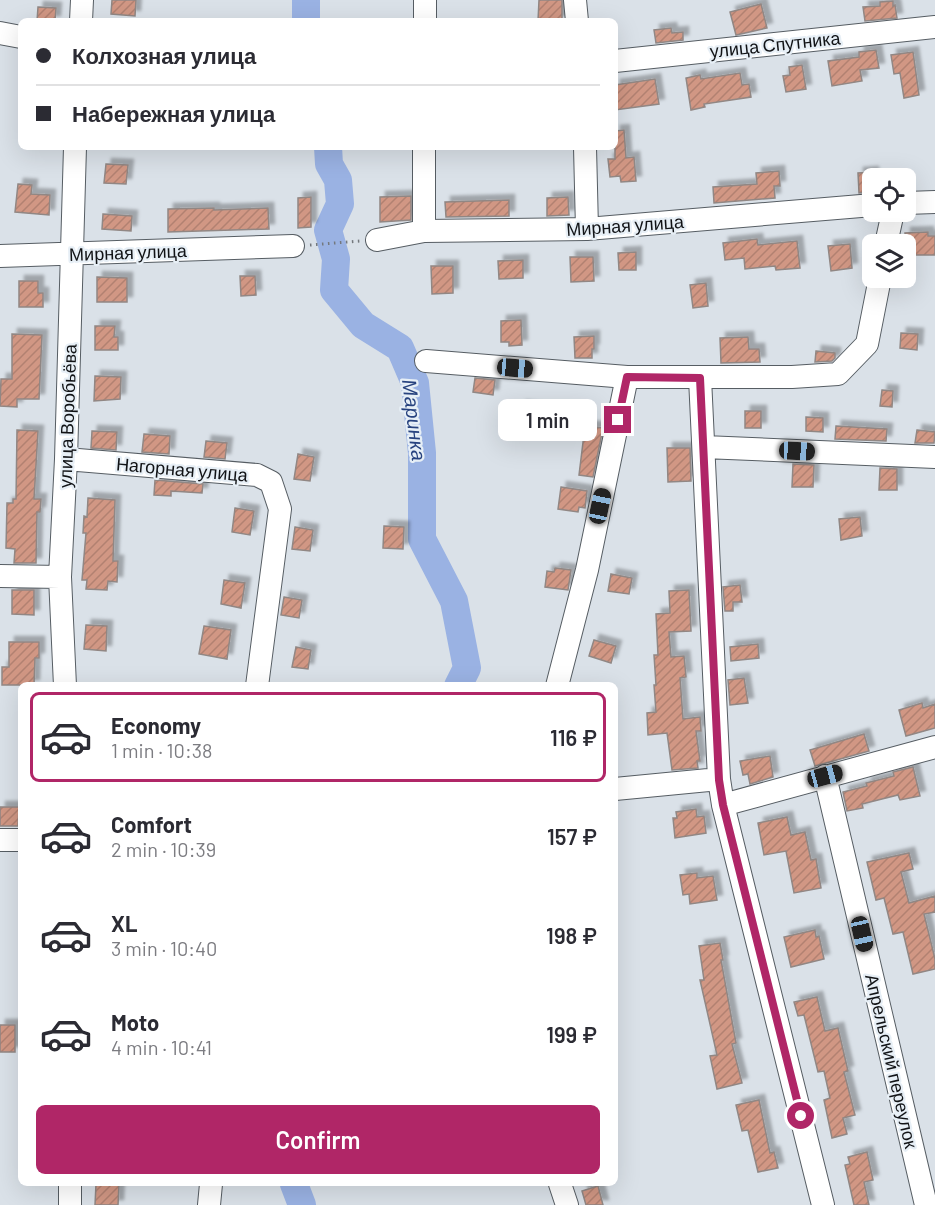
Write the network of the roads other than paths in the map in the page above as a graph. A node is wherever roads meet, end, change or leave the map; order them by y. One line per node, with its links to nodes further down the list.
1 (82, 0): 4 (street)
2 (425, 0): 5 (street)
3 (575, 0): 6 (street)
4 (81, 18)
5 (425, 18)
6 (577, 18)
7 (935, 27): 10 (street, улица Спутника)
8 (0, 33): 9 (street)
9 (18, 36)
10 (618, 61)
11 (75, 150): 21 (street, улица Воробьёва)
12 (424, 150): 18 (street)
13 (585, 150): 17 (street)
14 (935, 202): 15 (street)
15 (916, 203)
16 (862, 206): 17 (street, Мирная улица)
17 (587, 229): 18 (street, Мирная улица)
18 (424, 231): 19 (street, Мирная улица)
19 (377, 240)
20 (293, 246): 21 (street, Мирная улица)
21 (71, 254): 22 (street, Мирная улица); 29 (street, улица Воробьёва)
22 (0, 256)
23 (878, 288): 26 (street)
24 (426, 361): 25 (street)
25 (627, 377): 26 (street); 34 (street)
26 (700, 378): 27 (street)
27 (704, 447): 28 (street); 37 (street)
28 (935, 457)
29 (66, 459): 31 (street, улица Воробьёва); 33 (street, Нагорная улица)
30 (0, 576): 31 (street)
31 (60, 578): 32 (street, улица Воробьёва)
32 (65, 682)
33 (258, 682)
34 (558, 682)
35 (935, 747): 36 (street)
36 (825, 776): 39 (street); 49 (street, Апрельский переулок)
37 (719, 780): 38 (street); 39 (street)
38 (618, 789)
39 (723, 805): 48 (street)
40 (0, 840): 41 (street)
41 (18, 840)
42 (70, 1186): 45 (street)
43 (211, 1186): 46 (street)
44 (561, 1186): 47 (street)
45 (70, 1205)
46 (210, 1205)
47 (567, 1205)
48 (823, 1205)
49 (926, 1205)

